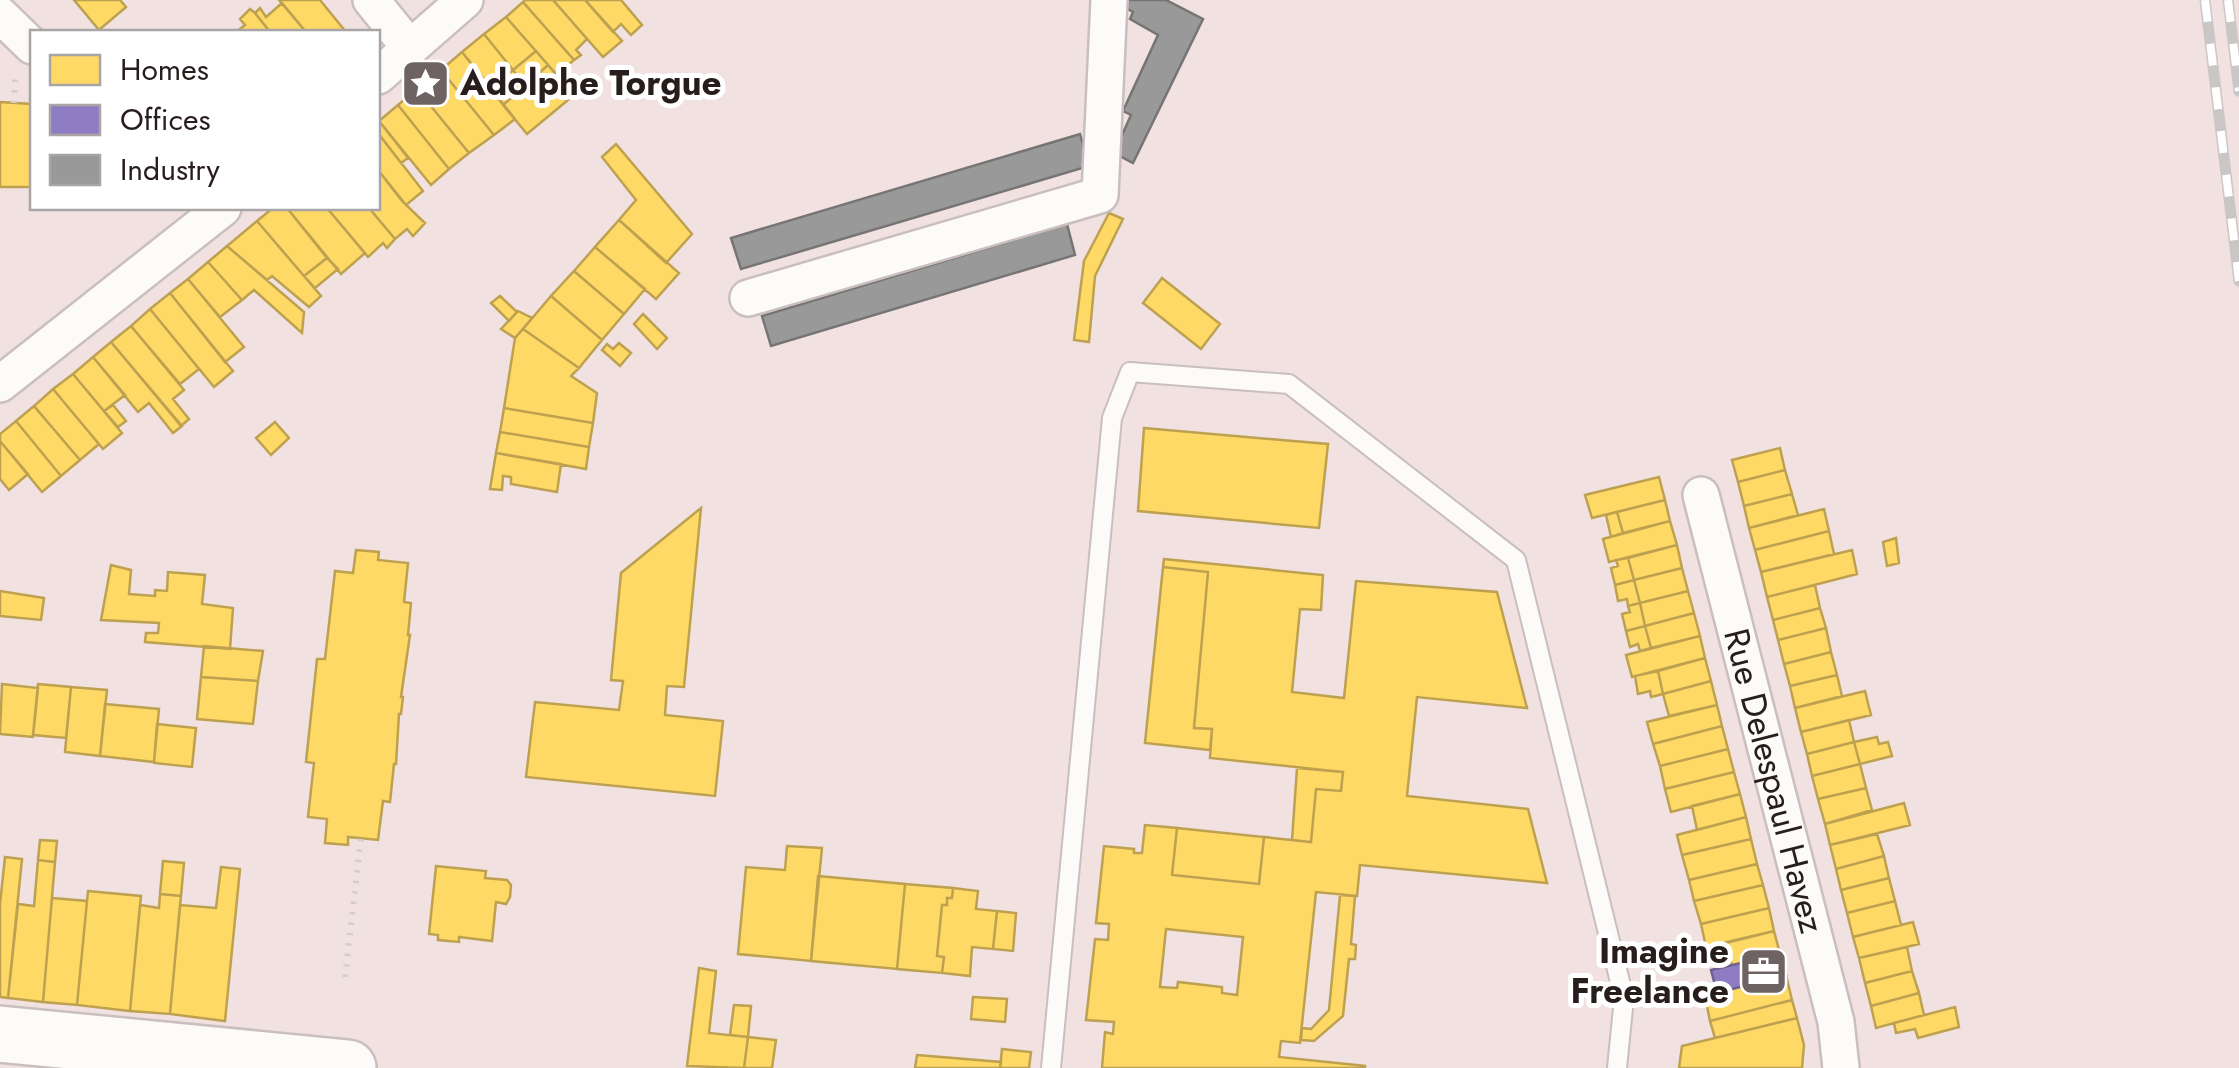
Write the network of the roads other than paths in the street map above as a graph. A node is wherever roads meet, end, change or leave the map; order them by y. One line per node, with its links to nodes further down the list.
1 (371, 0): 6 (street)
2 (465, 0): 6 (street)
3 (1109, 0): 9 (street)
4 (0, 15): 5 (street)
5 (30, 44)
6 (410, 48): 7 (street)
7 (380, 74)
8 (213, 211): 10 (street)
9 (748, 298)
10 (0, 384)
11 (1701, 495): 17 (street, Rue Delespaul Havez)
12 (0, 1034): 13 (main road)
13 (276, 1065): 14 (main road)
14 (348, 1068)
15 (1051, 1068): 16 (lane)
16 (1617, 1068)
17 (1840, 1068)

